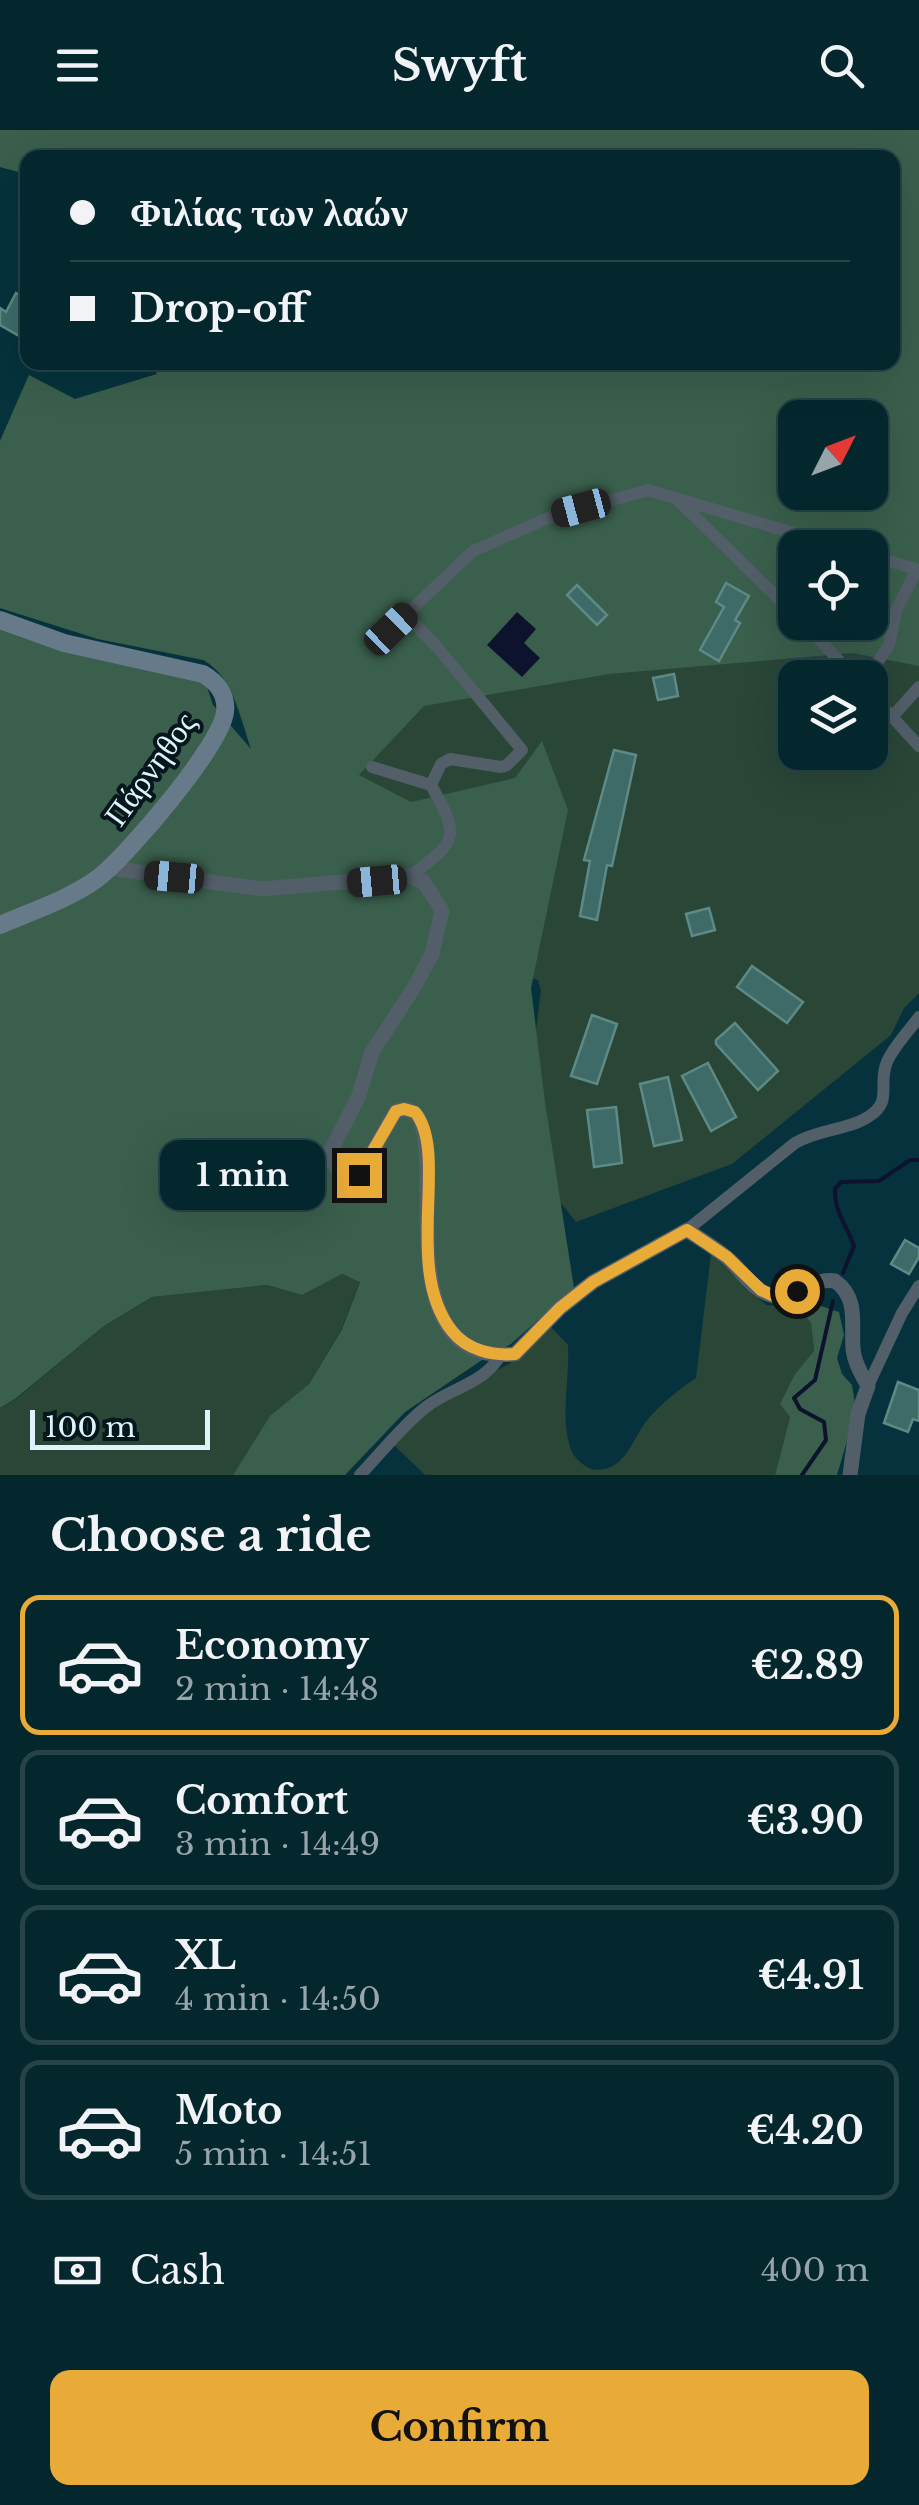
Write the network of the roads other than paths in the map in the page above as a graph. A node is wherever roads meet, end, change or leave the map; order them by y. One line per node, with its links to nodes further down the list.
1 (676, 498): 2 (street); 5 (street); 6 (street)
2 (784, 530)
3 (888, 561): 4 (street)
4 (918, 570): 11 (street)
5 (778, 598)
6 (406, 615): 9 (street); 17 (street)
7 (0, 620): 18 (main road, Πάρνηθος)
8 (820, 640): 10 (street)
9 (376, 644)
10 (838, 660)
11 (879, 660)
12 (919, 687): 14 (street)
13 (888, 713): 14 (street)
14 (892, 717): 15 (street)
15 (919, 746)
16 (372, 766): 17 (street)
17 (430, 786): 19 (street)
18 (110, 868): 19 (street); 20 (main road, Πάρνηθος)
19 (410, 876): 24 (street)
20 (0, 926)
21 (919, 1017): 22 (street)
22 (687, 1230): 24 (street); 25 (street)
23 (919, 1286): 25 (street)
24 (501, 1354): 26 (street)
25 (868, 1386): 27 (street)
26 (360, 1475)
27 (850, 1475)

